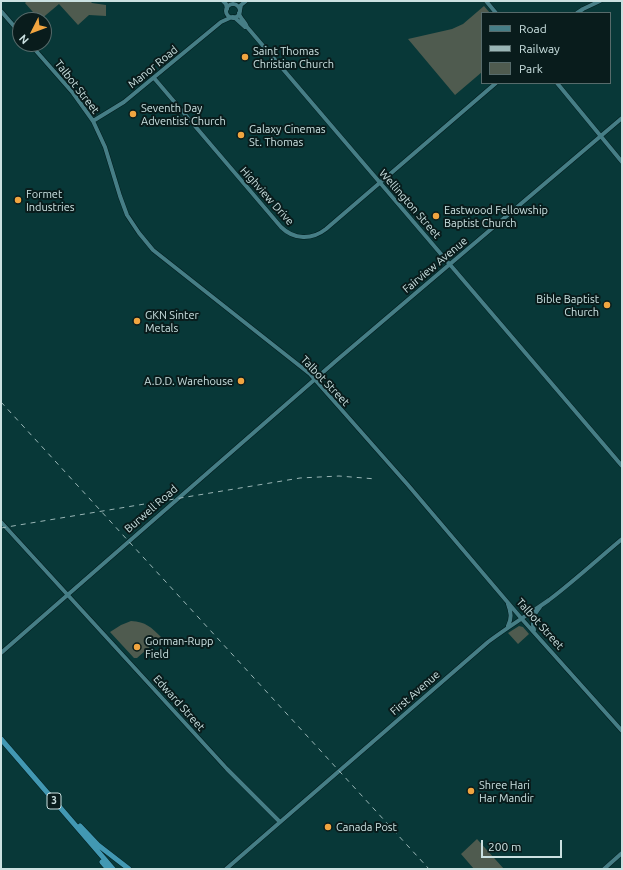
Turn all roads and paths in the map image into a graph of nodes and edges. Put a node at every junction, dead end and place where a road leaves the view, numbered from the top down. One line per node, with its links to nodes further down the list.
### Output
1 (223, 1): 8 (main road)
2 (227, 1): 7 (main road)
3 (241, 1): 7 (main road)
4 (246, 1): 10 (main road)
5 (486, 1): 11 (main road)
6 (600, 1): 12 (main road)
7 (234, 4): 8 (main road); 10 (main road)
8 (227, 10): 13 (main road); 14 (main road, Manor Road)
9 (1, 11): 15 (main road)
10 (240, 12): 13 (main road); 16 (main road, Wellington Street)
11 (495, 12)
12 (578, 12)
13 (233, 17): 14 (main road, Manor Road); 16 (main road, Wellington Street)
14 (220, 22): 18 (main road, Manor Road)
15 (12, 24)
16 (247, 27): 25 (main road, Wellington Street)
17 (37, 52): 22 (main road, Talbot Street)
18 (154, 78): 22 (main road, Manor Road); 25 (main road, Highview Drive)
19 (495, 84): 25 (main road, Highview Drive)
20 (558, 84): 23 (main road)
21 (622, 118): 23 (main road, Fairview Avenue)
22 (93, 121): 27 (main road, Talbot Street)
23 (601, 136): 24 (main road); 26 (main road, Fairview Avenue)
24 (622, 162)
25 (380, 183): 26 (main road, Wellington Street)
26 (449, 264): 27 (main road, Fairview Avenue); 28 (main road, Wellington Street)
27 (314, 380): 31 (main road, Burwell Road); 32 (main road, Talbot Street)
28 (622, 466)
29 (1, 522): 31 (main road, Edward Street)
30 (622, 539): 33 (main road, First Avenue)
31 (67, 595): 37 (main road, Burwell Road); 41 (main road, Edward Street)
32 (506, 600): 34 (main road, Talbot Street); 35 (main road)
33 (543, 604): 34 (main road, First Avenue); 36 (main road)
34 (521, 618): 35 (main road, First Avenue); 36 (main road, Talbot Street)
35 (507, 627): 41 (main road, First Avenue)
36 (535, 632): 38 (main road, Talbot Street)
37 (1, 653)
38 (622, 731)
39 (1, 739): 40 (highway, 3)
40 (30, 773): 42 (highway, 3); 46 (highway)
41 (280, 822): 47 (main road, First Avenue)
42 (79, 830): 44 (highway); 45 (highway, 3)
43 (622, 853): 48 (main road)
44 (108, 869)
45 (113, 869)
46 (129, 869)
47 (226, 869)
48 (604, 869)

